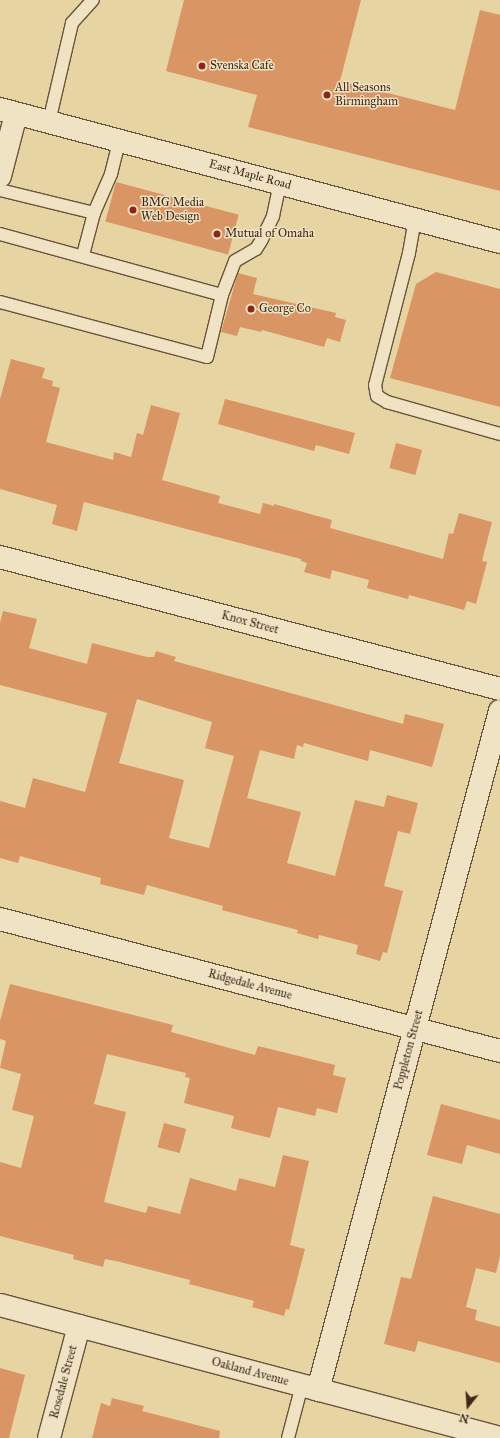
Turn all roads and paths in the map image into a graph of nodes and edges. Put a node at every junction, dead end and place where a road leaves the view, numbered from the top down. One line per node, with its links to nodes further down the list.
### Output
1 (93, 0): 3 (lane)
2 (8, 112): 3 (street, East Maple Road); 5 (street)
3 (49, 122): 4 (street, East Maple Road)
4 (119, 141): 6 (street, East Maple Road); 8 (lane)
5 (0, 176)
6 (280, 183): 9 (street, East Maple Road); 13 (lane)
7 (0, 190): 8 (lane)
8 (94, 213): 12 (lane)
9 (415, 219): 11 (street, East Maple Road); 15 (lane)
10 (0, 234): 12 (lane)
11 (500, 242)
12 (82, 255): 13 (lane)
13 (222, 295): 14 (lane)
14 (0, 302)
15 (500, 434)
16 (0, 557): 17 (street, Knox Street)
17 (500, 689)
18 (500, 710): 20 (street, Poppleton Street)
19 (0, 919): 20 (street, Ridgedale Avenue)
20 (414, 1029): 21 (street, Ridgedale Avenue); 24 (street, Poppleton Street)
21 (500, 1051)
22 (0, 1305): 23 (street, Oakland Avenue)
23 (79, 1326): 24 (street, Oakland Avenue); 26 (street, Rosedale Street)
24 (310, 1388): 25 (street, Oakland Avenue); 27 (lane)
25 (441, 1430): 28 (street, Oakland Avenue)
26 (49, 1438)
27 (288, 1438)
28 (500, 1438)

